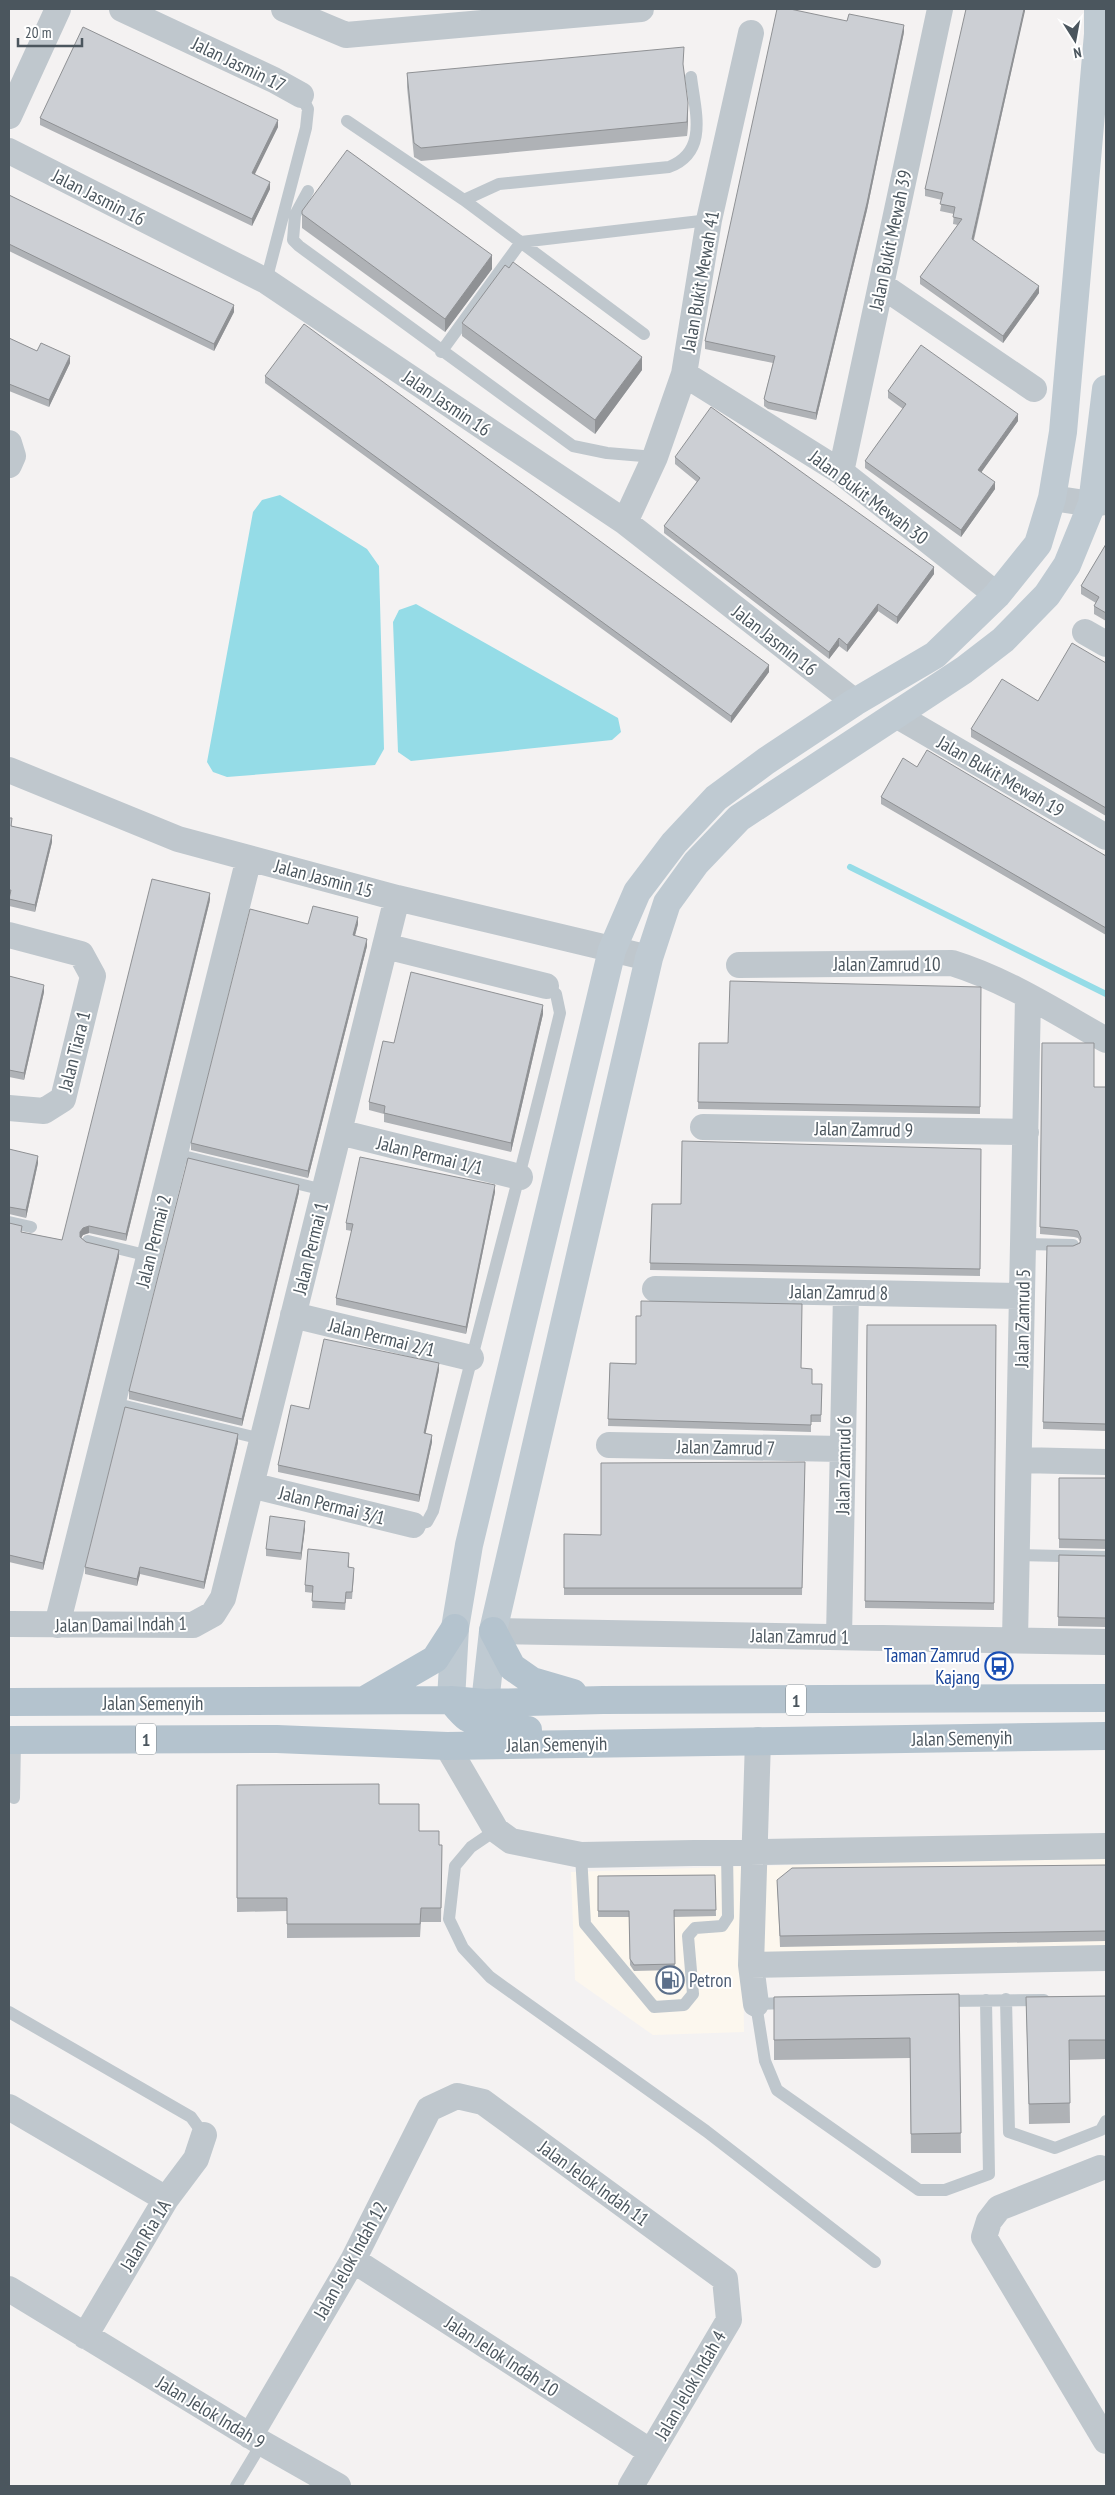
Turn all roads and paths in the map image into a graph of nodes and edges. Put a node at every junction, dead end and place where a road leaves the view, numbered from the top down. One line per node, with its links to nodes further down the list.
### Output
1 (58, 9): 11 (street)
2 (122, 9): 10 (street, Jalan Jasmin 17)
3 (284, 9): 7 (street)
4 (641, 9): 7 (street)
5 (940, 9): 19 (street, Jalan Bukit Mewah 39)
6 (1098, 9): 29 (street)
7 (490, 15)
8 (751, 33): 16 (street, Jalan Bukit Mewah 41)
9 (691, 77): 15 (lane)
10 (301, 95): 18 (lane)
11 (9, 116)
12 (347, 121): 15 (lane)
13 (9, 151): 18 (street, Jalan Jasmin 16)
14 (308, 191): 21 (lane)
15 (464, 200): 17 (lane)
16 (709, 220): 17 (lane); 22 (street, Jalan Bukit Mewah 41)
17 (521, 242): 20 (lane); 21 (lane)
18 (266, 281): 31 (street, Jalan Jasmin 16)
19 (881, 285): 23 (street); 28 (street, Jalan Bukit Mewah 39)
20 (644, 334)
21 (441, 352): 26 (lane)
22 (684, 374): 26 (street, Jalan Bukit Mewah 41); 28 (street, Jalan Bukit Mewah 30)
23 (1034, 389)
24 (1106, 389): 30 (street)
25 (9, 443): 27 (street)
26 (655, 457): 31 (street, Jalan Bukit Mewah 41)
27 (9, 465)
28 (841, 472): 32 (street, Jalan Bukit Mewah 30)
29 (1052, 498): 30 (street); 32 (street)
30 (1099, 503): 34 (street)
31 (625, 522): 33 (street, Jalan Jasmin 16)
32 (997, 595): 33 (street)
33 (855, 702): 41 (street)
34 (896, 715): 36 (street, Jalan Bukit Mewah 19); 42 (street)
35 (9, 770): 37 (street, Jalan Jasmin 15)
36 (1106, 837)
37 (249, 858): 38 (street, Jalan Jasmin 15); 51 (street, Jalan Permai 2)
38 (397, 898): 40 (street, Jalan Permai 1); 41 (street, Jalan Jasmin 15)
39 (9, 935): 47 (street, Jalan Tiara 1)
40 (385, 946): 44 (street); 49 (street, Jalan Permai 1)
41 (612, 950): 42 (street, Jalan Jasmin 15); 78 (street)
42 (648, 958): 79 (street)
43 (739, 965): 45 (street, Jalan Zamrud 10)
44 (546, 986): 52 (lane)
45 (1028, 997): 46 (street, Jalan Zamrud 10); 50 (street, Jalan Zamrud 5)
46 (1106, 1040)
47 (9, 1108)
48 (703, 1128): 50 (street, Jalan Zamrud 9)
49 (339, 1132): 52 (street, Jalan Permai 1/1); 53 (street, Jalan Permai 1)
50 (1026, 1132): 57 (street, Jalan Zamrud 5)
51 (175, 1154): 53 (lane); 59 (street, Jalan Permai 2)
52 (520, 1177): 64 (lane)
53 (324, 1190): 63 (street, Jalan Permai 1)
54 (9, 1222): 55 (lane)
55 (31, 1227)
56 (88, 1241): 59 (lane)
57 (1024, 1244): 58 (lane); 62 (street, Jalan Zamrud 5)
58 (1073, 1244)
59 (149, 1256): 65 (street, Jalan Permai 2)
60 (655, 1289): 61 (street, Jalan Zamrud 8)
61 (846, 1292): 62 (street, Jalan Zamrud 8); 68 (street, Jalan Zamrud 6)
62 (1022, 1296): 69 (street, Jalan Zamrud 5)
63 (293, 1315): 64 (street, Jalan Permai 2/1); 66 (street, Jalan Permai 1)
64 (471, 1358): 72 (lane)
65 (113, 1403): 66 (lane); 77 (street, Jalan Permai 2)
66 (262, 1439): 71 (street, Jalan Permai 1)
67 (609, 1445): 68 (street, Jalan Zamrud 7)
68 (843, 1449): 80 (street, Jalan Zamrud 6)
69 (1019, 1460): 70 (street); 73 (street, Jalan Zamrud 5)
70 (1106, 1462)
71 (251, 1485): 72 (street, Jalan Permai 3/1); 75 (street, Jalan Permai 1)
72 (413, 1525)
73 (1017, 1555): 74 (lane); 81 (street, Jalan Zamrud 5)
74 (1106, 1557)
75 (223, 1598): 77 (street, Jalan Damai Indah 1)
76 (9, 1624): 77 (street, Jalan Damai Indah 1)
77 (57, 1625)
78 (456, 1628): 85 (main road); 87 (street)
79 (493, 1631): 80 (street, Jalan Zamrud 1); 84 (main road); 87 (street)
80 (839, 1637): 81 (street, Jalan Zamrud 1)
81 (1015, 1640): 82 (street, Jalan Zamrud 1)
82 (1106, 1642)
83 (1106, 1698): 84 (main road, Jalan Semenyih / 1)
84 (603, 1700): 87 (main road, Jalan Semenyih / 1)
85 (363, 1701): 86 (main road, Jalan Semenyih / 1); 87 (main road, Jalan Semenyih / 1)
86 (9, 1702)
87 (468, 1707): 89 (main road); 92 (main road)
88 (1106, 1736): 91 (main road, Jalan Semenyih / 1)
89 (278, 1739): 90 (main road, Jalan Semenyih / 1); 93 (main road, Jalan Semenyih / 1)
90 (12, 1740): 94 (lane)
91 (758, 1740): 92 (main road, Jalan Semenyih / 1); 98 (street)
92 (695, 1741): 93 (main road, Jalan Semenyih / 1)
93 (447, 1746): 95 (street)
94 (14, 1798)
95 (496, 1830): 99 (street); 118 (lane)
96 (1106, 1846): 98 (street)
97 (727, 1852): 98 (street); 99 (street); 99 (lane)
98 (754, 1852): 101 (street)
99 (581, 1855)
100 (1106, 1958): 101 (street)
101 (751, 1965): 107 (street)
102 (1006, 1999): 103 (lane); 105 (lane); 109 (lane)
103 (986, 2000): 104 (lane); 110 (lane)
104 (928, 2001)
105 (1061, 2001)
106 (804, 2003): 107 (lane)
107 (756, 2004): 110 (lane)
108 (9, 2012): 114 (lane)
109 (1008, 2080): 110 (lane); 113 (lane)
110 (988, 2081)
111 (457, 2096): 117 (street, Jalan Jelok Indah 12); 119 (street, Jalan Jelok Indah 11)
112 (9, 2107): 116 (street)
113 (1106, 2121)
114 (204, 2134): 116 (street, Jalan Ria 1A)
115 (1100, 2168): 123 (street)
116 (166, 2199): 121 (street, Jalan Ria 1A)
117 (353, 2260): 122 (street, Jalan Jelok Indah 12); 124 (street, Jalan Jelok Indah 10)
118 (875, 2262)
119 (726, 2279): 124 (street, Jalan Jelok Indah 4)
120 (9, 2289): 121 (street, Jalan Jelok Indah 9)
121 (85, 2336): 122 (street, Jalan Jelok Indah 9)
122 (256, 2439): 125 (lane); 126 (street, Jalan Jelok Indah 9)
123 (1106, 2440)
124 (652, 2452): 127 (street, Jalan Jelok Indah 4)
125 (236, 2486)
126 (338, 2486)
127 (631, 2486)

